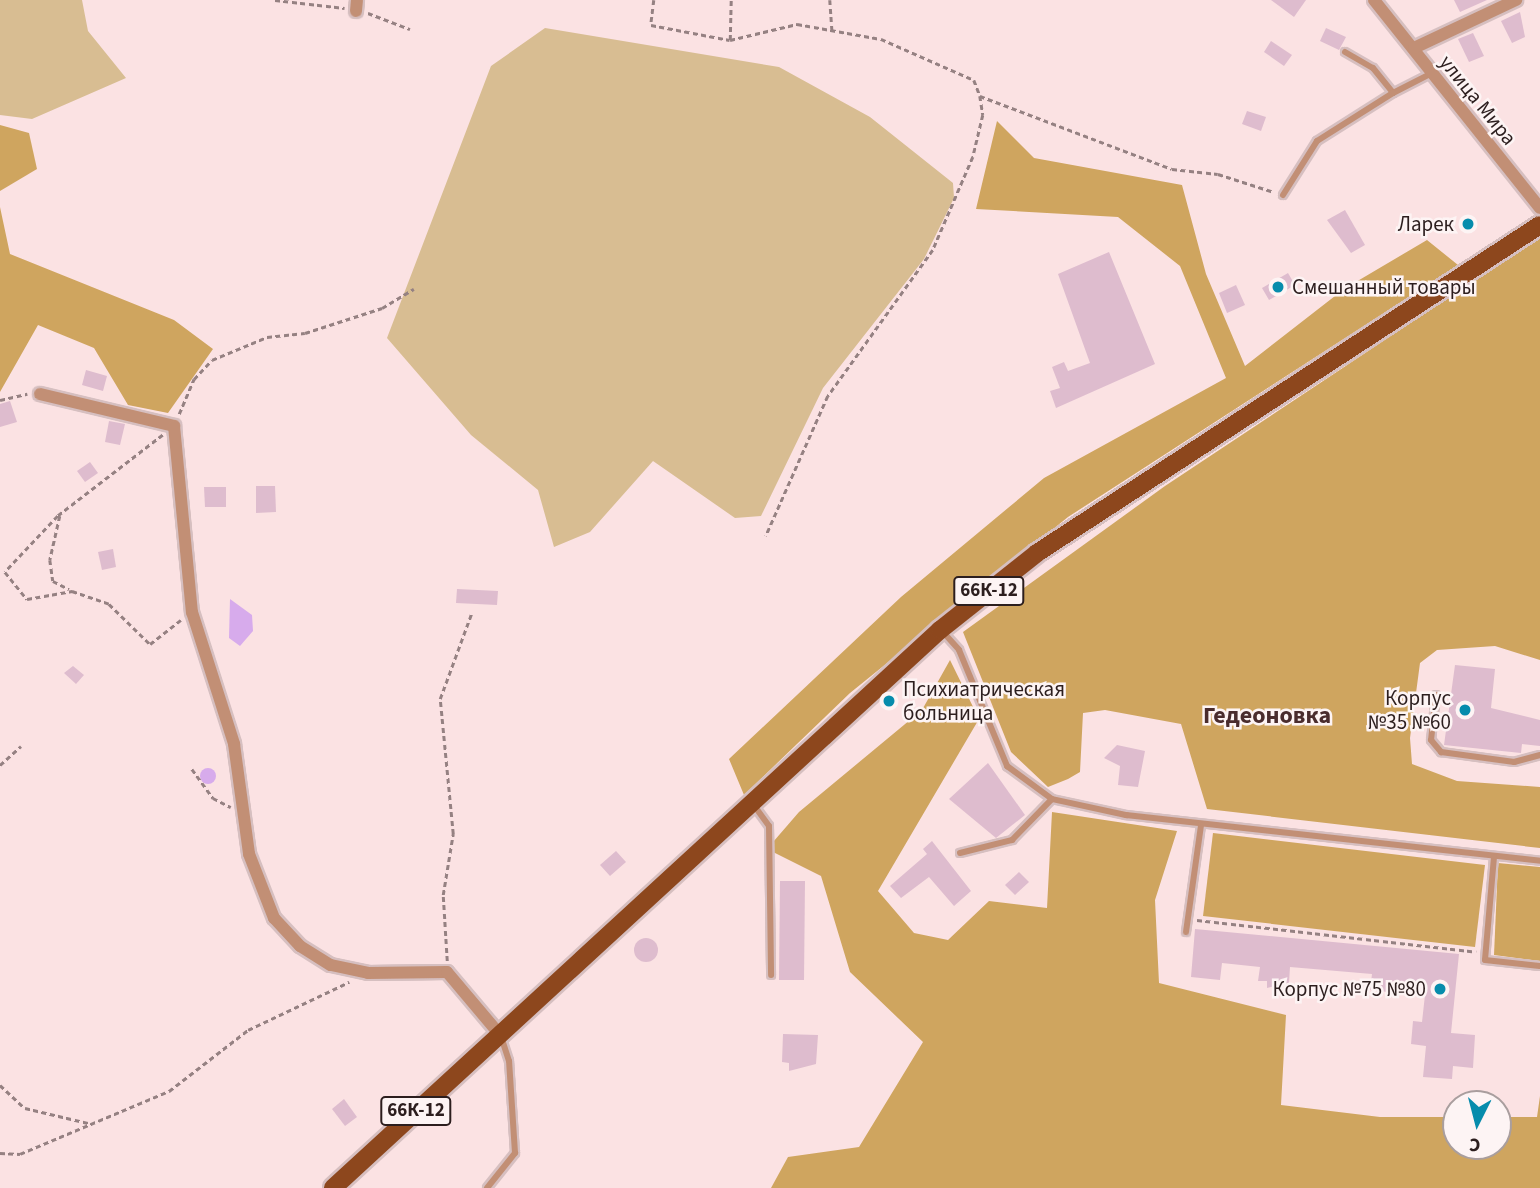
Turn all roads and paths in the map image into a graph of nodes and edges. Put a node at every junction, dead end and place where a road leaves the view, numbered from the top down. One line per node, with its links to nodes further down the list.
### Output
1 (275, 0): 7 (path)
2 (654, 0): 10 (path)
3 (731, 0): 10 (path)
4 (830, 0): 9 (path)
5 (1374, 0): 11 (street, улица Мира)
6 (1516, 0): 11 (street, улица Мира)
7 (357, 6): 8 (path)
8 (410, 29)
9 (832, 30): 10 (path); 15 (path)
10 (730, 40)
11 (1414, 48): 13 (street, улица Мира)
12 (1345, 52): 14 (lane)
13 (1430, 74): 14 (lane); 17 (street, улица Мира)
14 (1393, 93): 16 (lane)
15 (980, 96): 16 (path); 24 (path)
16 (1283, 195)
17 (1540, 208)
18 (1540, 225): 30 (main road, 66К-12)
19 (414, 289): 22 (path)
20 (40, 394): 21 (path); 22 (street)
21 (0, 400)
22 (174, 426): 23 (path); 28 (street)
23 (60, 515): 25 (path); 27 (path)
24 (766, 536)
25 (5, 572): 26 (path); 27 (path)
26 (0, 575)
27 (72, 591): 28 (path)
28 (192, 612): 38 (street)
29 (472, 612): 47 (path)
30 (940, 629): 36 (lane); 37 (main road, 66К-12)
31 (1436, 695): 33 (lane)
32 (21, 746): 34 (path)
33 (1540, 755)
34 (0, 765)
35 (192, 769): 38 (path)
36 (1052, 799): 39 (lane); 40 (lane)
37 (752, 803): 49 (lane); 50 (main road, 66К-12)
38 (241, 811): 48 (street)
39 (1201, 825): 41 (lane); 43 (lane)
40 (960, 853)
41 (1494, 857): 42 (lane); 45 (lane)
42 (1540, 861)
43 (1188, 919): 44 (lane); 45 (path)
44 (1186, 932)
45 (1486, 953): 46 (lane)
46 (1540, 966)
47 (447, 972): 48 (street); 50 (street)
48 (368, 973): 52 (path)
49 (771, 975)
50 (500, 1035): 54 (main road, 66К-12); 55 (lane)
51 (0, 1085): 52 (path)
52 (92, 1124): 53 (path)
53 (0, 1153)
54 (333, 1188)
55 (487, 1188)

